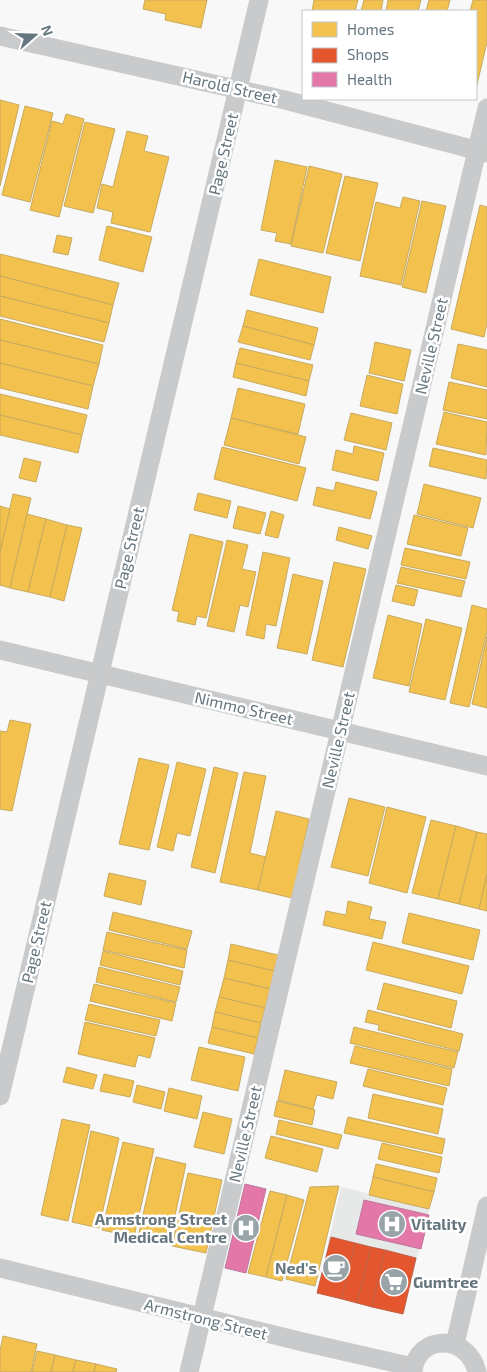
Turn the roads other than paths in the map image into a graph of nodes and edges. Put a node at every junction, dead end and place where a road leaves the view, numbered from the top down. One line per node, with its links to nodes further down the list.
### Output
1 (259, 0): 3 (street, Page Street)
2 (0, 36): 3 (street, Harold Street)
3 (238, 89): 5 (street, Harold Street); 7 (street, Page Street)
4 (487, 108): 5 (street, Neville Street)
5 (482, 152): 8 (street, Neville Street)
6 (0, 650): 7 (street, Nimmo Street)
7 (100, 674): 8 (street, Nimmo Street); 10 (street, Page Street)
8 (340, 731): 9 (street, Nimmo Street); 13 (street, Neville Street)
9 (487, 766)
10 (0, 1096)
11 (487, 1206): 14 (street)
12 (0, 1268): 13 (street, Armstrong Street)
13 (202, 1318): 15 (street, Armstrong Street); 16 (street, Neville Street)
14 (455, 1344): 15 (street); 17 (street)
15 (413, 1370)
16 (189, 1372)
17 (477, 1372)

